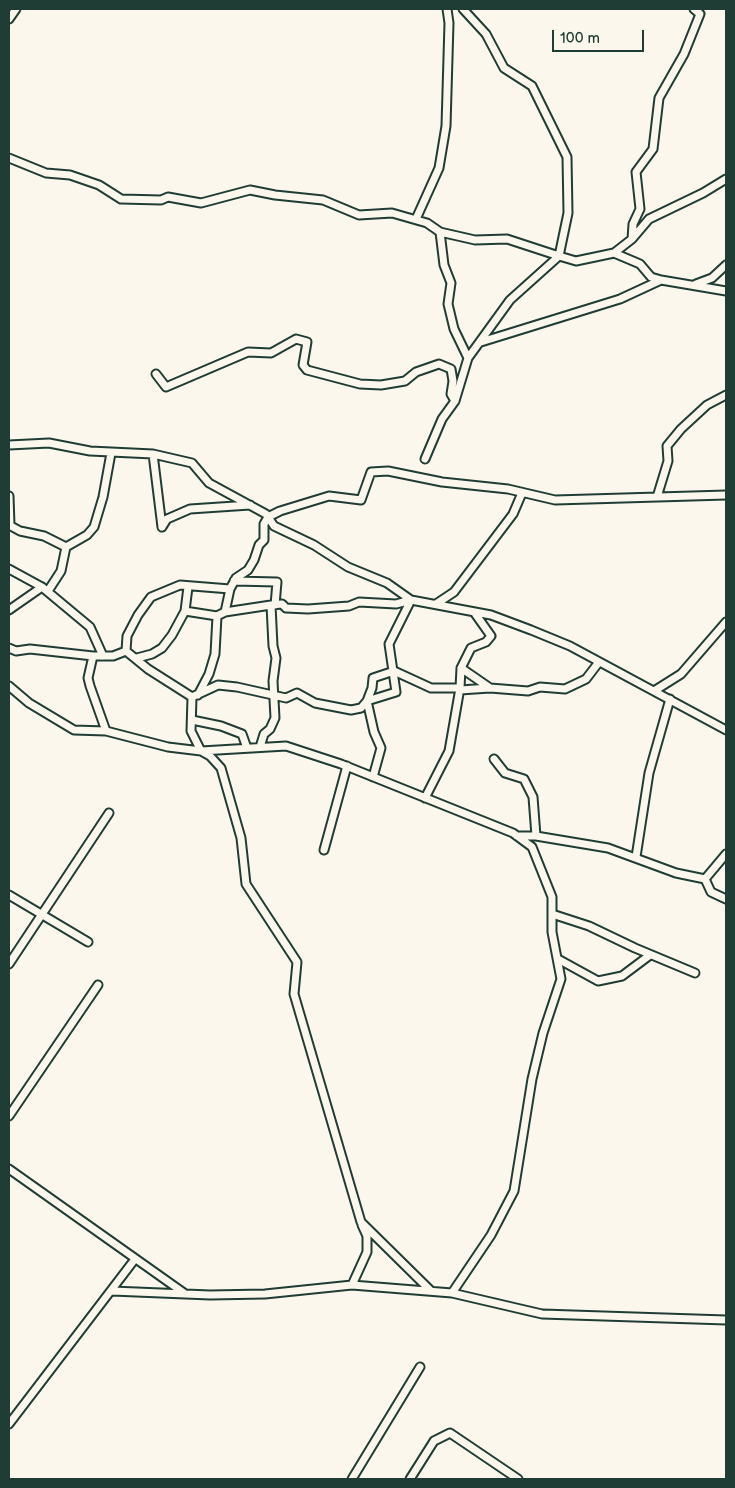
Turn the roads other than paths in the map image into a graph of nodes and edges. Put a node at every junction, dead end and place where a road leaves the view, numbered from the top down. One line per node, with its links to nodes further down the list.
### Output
1 (16, 9): 5 (street)
2 (447, 9): 8 (street)
3 (463, 9): 12 (street)
4 (694, 9): 10 (street)
5 (9, 19)
6 (9, 158): 8 (street)
7 (726, 179): 10 (street)
8 (416, 219): 9 (street)
9 (440, 232): 12 (street); 18 (street)
10 (632, 239): 11 (street)
11 (614, 253): 12 (street); 14 (street)
12 (559, 256): 17 (street)
13 (726, 265): 15 (street)
14 (661, 280): 15 (street); 17 (street)
15 (696, 284): 16 (street)
16 (726, 291)
17 (481, 342): 18 (street)
18 (468, 358): 21 (street)
19 (156, 374): 21 (street)
20 (726, 395): 29 (street)
21 (455, 401): 25 (street)
22 (9, 445): 23 (street)
23 (111, 453): 24 (street); 33 (street)
24 (153, 454): 30 (street); 30 (street)
25 (425, 459)
26 (522, 493): 29 (street); 31 (street); 40 (street)
27 (726, 495): 29 (street)
28 (9, 496): 32 (street)
29 (656, 497)
30 (250, 505): 31 (street)
31 (268, 518): 35 (street); 39 (street)
32 (10, 525): 33 (street)
33 (66, 547): 37 (street)
34 (9, 569): 37 (street)
35 (234, 581): 38 (street); 41 (street)
36 (188, 587): 38 (street); 43 (street); 49 (street)
37 (45, 589): 42 (street); 51 (street)
38 (230, 589): 44 (street)
39 (411, 600): 40 (street); 41 (street); 55 (street)
40 (436, 604): 45 (street)
41 (273, 605): 44 (street); 60 (street)
42 (9, 610)
43 (185, 611): 46 (street); 52 (street)
44 (225, 612): 46 (street)
45 (474, 612): 53 (street); 54 (street)
46 (217, 616): 61 (street)
47 (726, 622): 59 (street)
48 (9, 648): 50 (street)
49 (126, 651): 51 (street); 52 (street)
50 (93, 656): 51 (street); 66 (street)
51 (104, 656)
52 (136, 658): 61 (street)
53 (599, 662): 57 (street); 59 (street)
54 (461, 668): 57 (street); 58 (street)
55 (394, 671): 58 (street); 63 (street); 63 (street)
56 (9, 686): 66 (street)
57 (490, 688): 58 (street)
58 (460, 689): 73 (street)
59 (654, 691): 62 (street)
60 (275, 695): 61 (street); 63 (street); 67 (street)
61 (195, 696): 64 (street)
62 (670, 699): 65 (street); 79 (street)
63 (367, 701): 72 (street)
64 (192, 720): 68 (street); 69 (street)
65 (726, 730)
66 (106, 731): 69 (street)
67 (260, 747): 68 (street); 71 (street)
68 (246, 748): 69 (street)
69 (201, 751): 93 (street)
70 (494, 759): 76 (street)
71 (347, 766): 72 (street); 77 (street)
72 (373, 777): 73 (street)
73 (425, 798): 75 (street)
74 (109, 813): 83 (street)
75 (516, 836): 76 (street); 84 (street)
76 (536, 836): 79 (street)
77 (324, 850)
78 (726, 854): 80 (street)
79 (636, 857): 80 (street)
80 (705, 879): 82 (street)
81 (9, 894): 83 (street)
82 (726, 899)
83 (42, 914): 85 (street); 88 (street)
84 (552, 914): 86 (street); 87 (street)
85 (88, 942)
86 (650, 955): 87 (street); 89 (street)
87 (558, 960): 99 (street)
88 (9, 964)
89 (695, 973)
90 (98, 985): 91 (street)
91 (9, 1116)
92 (9, 1169): 94 (street)
93 (361, 1222): 95 (street); 97 (street)
94 (135, 1259): 96 (street); 98 (street)
95 (352, 1285): 97 (street); 98 (street)
96 (112, 1290): 98 (street); 102 (street)
97 (430, 1290): 99 (street)
98 (184, 1293)
99 (452, 1293): 100 (street)
100 (726, 1320)
101 (420, 1367): 103 (street)
102 (9, 1424)
103 (352, 1479)
104 (410, 1479): 105 (street)
105 (518, 1479)

